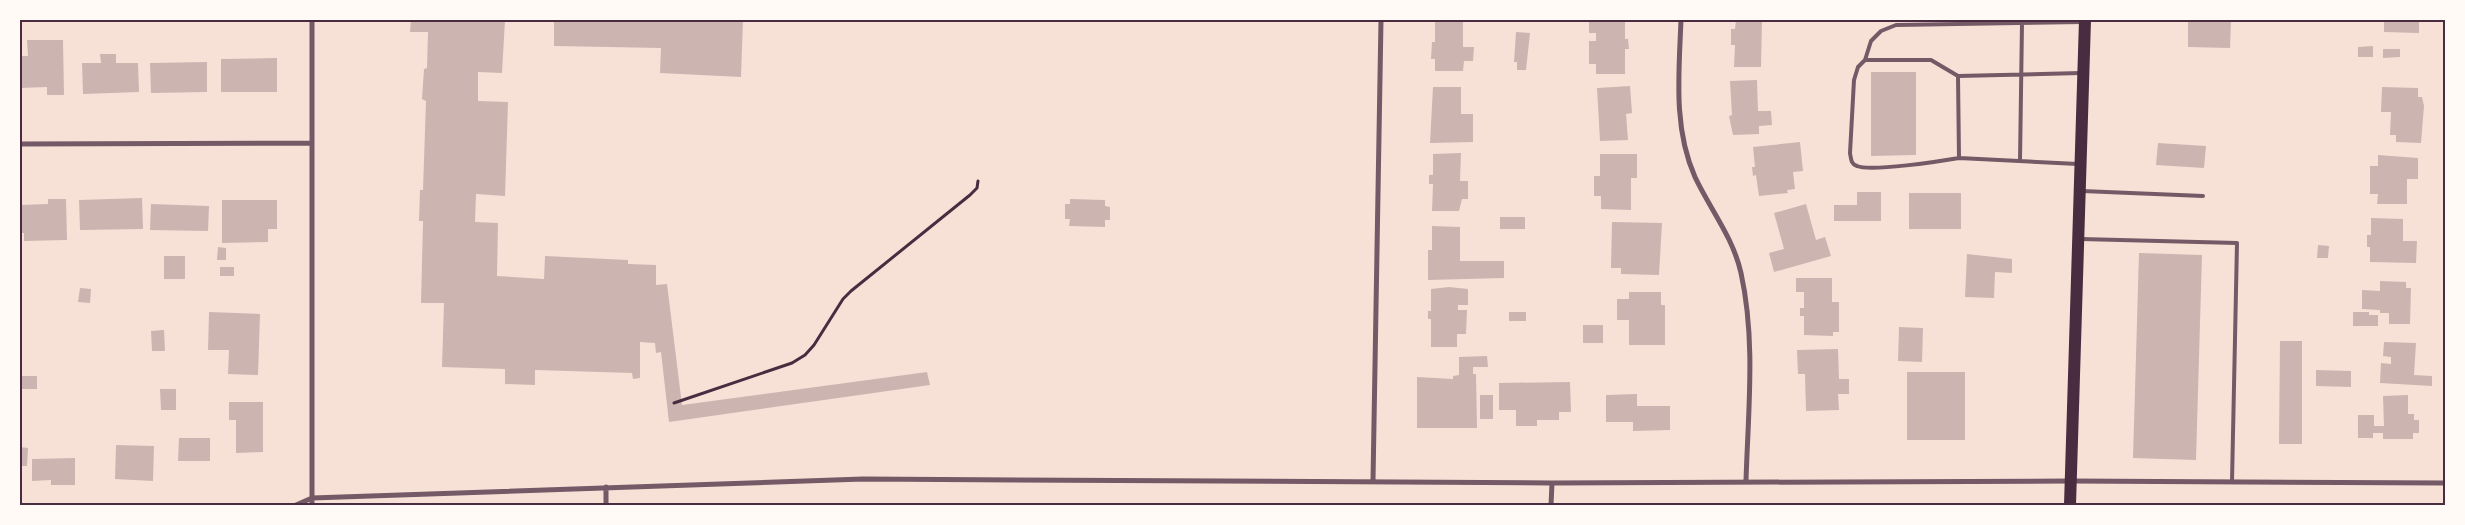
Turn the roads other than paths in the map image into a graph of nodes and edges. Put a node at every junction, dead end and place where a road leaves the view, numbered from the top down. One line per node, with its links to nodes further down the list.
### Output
1 (312, 20): 10 (street)
2 (1381, 20): 18 (street)
3 (1680, 20): 19 (street)
4 (2085, 21): 5 (lane); 7 (main road)
5 (2022, 22): 6 (lane); 8 (lane)
6 (1865, 60): 9 (lane); 12 (lane)
7 (2084, 73): 8 (lane); 14 (main road)
8 (2022, 74): 9 (lane); 13 (lane)
9 (1958, 76): 12 (lane)
10 (312, 143): 11 (street); 25 (street)
11 (20, 144)
12 (1959, 158): 13 (lane)
13 (2020, 161): 14 (lane)
14 (2081, 164): 15 (main road)
15 (2080, 191): 16 (lane); 17 (main road)
16 (2203, 196)
17 (2078, 239): 20 (main road); 21 (lane)
18 (1373, 481): 22 (street); 24 (street)
19 (1746, 481): 20 (street); 22 (street)
20 (2071, 481): 21 (street); 30 (main road)
21 (2232, 482): 23 (street)
22 (1552, 483): 29 (street)
23 (2445, 483)
24 (606, 487): 25 (street); 28 (street)
25 (312, 498): 26 (street); 27 (street)
26 (296, 505)
27 (312, 505)
28 (606, 505)
29 (1551, 505)
30 (2070, 505)

